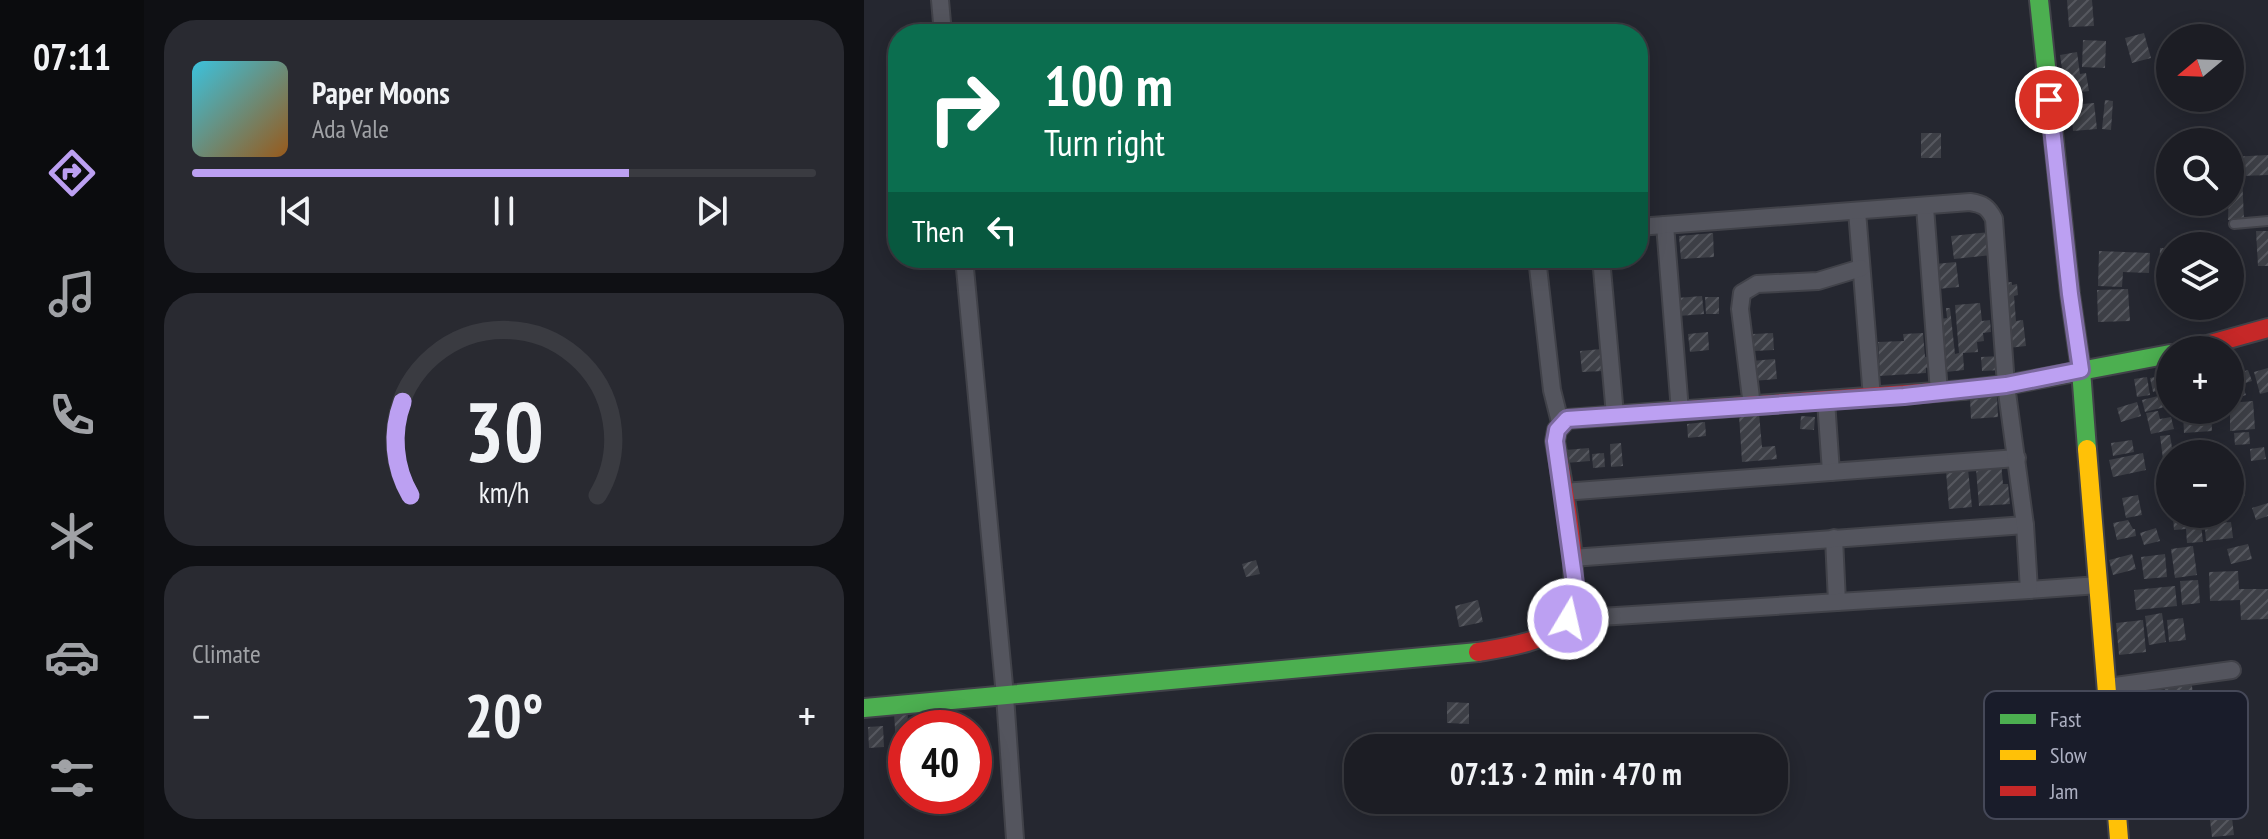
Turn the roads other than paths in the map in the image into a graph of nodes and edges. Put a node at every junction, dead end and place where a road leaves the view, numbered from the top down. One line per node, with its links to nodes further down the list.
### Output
1 (940, 0): 3 (street)
2 (2039, 0): 17 (street)
3 (942, 24)
4 (1925, 207): 5 (street); 18 (street); 19 (street)
5 (1857, 211): 8 (street); 13 (street)
6 (2268, 221): 7 (lane)
7 (2234, 224)
8 (1665, 225): 9 (street); 23 (street)
9 (1648, 226)
10 (965, 268): 39 (street)
11 (1538, 268): 25 (street)
12 (1602, 268): 24 (street)
13 (1861, 268): 20 (street); 22 (street)
14 (2268, 328): 15 (street)
15 (2239, 336)
16 (2156, 357): 17 (street)
17 (2081, 370): 18 (street); 32 (street)
18 (2006, 385): 19 (street); 26 (street)
19 (1939, 392): 20 (street)
20 (1872, 398): 21 (street)
21 (1826, 401): 22 (street); 27 (street)
22 (1752, 406): 23 (street)
23 (1680, 411): 24 (street)
24 (1615, 415): 25 (street)
25 (1561, 426): 28 (street)
26 (2017, 458): 27 (street); 29 (street)
27 (1831, 472): 28 (street)
28 (1563, 492): 31 (street)
29 (2025, 525): 30 (street); 33 (street)
30 (1834, 538): 31 (street); 34 (street)
31 (1572, 558): 35 (street)
32 (2099, 585): 33 (street); 37 (street)
33 (2029, 590): 34 (street)
34 (1837, 602): 35 (street)
35 (1568, 619): 39 (street)
36 (2232, 670): 37 (street)
37 (2108, 687): 38 (street)
38 (2108, 691)
39 (1005, 696): 40 (street); 42 (street)
40 (864, 708)
41 (2118, 819): 43 (street)
42 (1015, 839)
43 (2119, 839)

